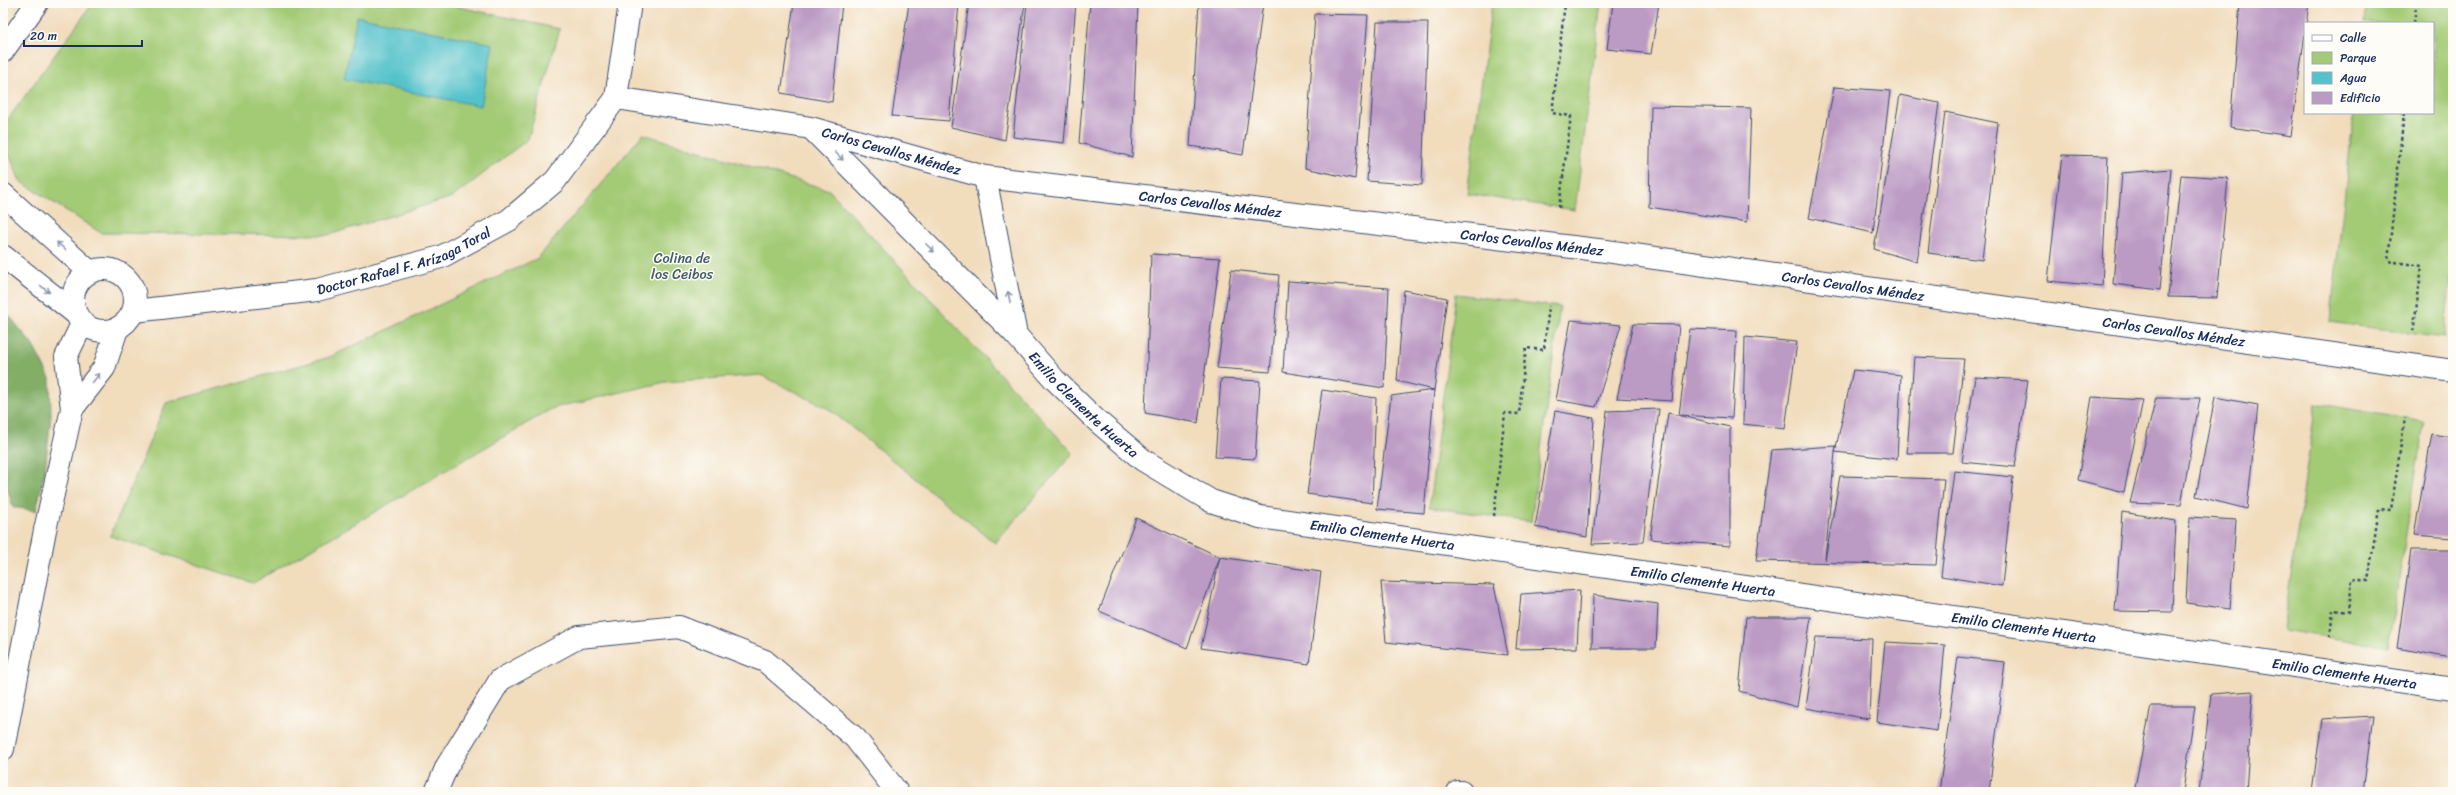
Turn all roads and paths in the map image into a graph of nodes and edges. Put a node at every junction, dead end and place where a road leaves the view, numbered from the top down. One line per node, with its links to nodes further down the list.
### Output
1 (37, 3): 6 (street)
2 (630, 3): 7 (street)
3 (1565, 3): 12 (path)
4 (2416, 6): 5 (path)
5 (2414, 22)
6 (3, 51)
7 (616, 98): 9 (street, Carlos Cevallos Méndez); 16 (street, Doctor Rafael F. Arízaga Toral)
8 (2404, 114): 19 (path)
9 (811, 128): 10 (street, Carlos Cevallos Méndez); 20 (street, Emilio Clemente Huerta, one-way to 20)
10 (985, 177): 20 (street, Emilio Clemente Huerta, one-way to 10); 21 (street, Carlos Cevallos Méndez)
11 (3, 194): 14 (street, one-way to 11)
12 (1559, 208)
13 (3, 256): 17 (street, one-way to 17)
14 (90, 272): 16 (street); 17 (street)
15 (1549, 306): 24 (path)
16 (134, 310): 18 (street)
17 (78, 318): 18 (street); 22 (street)
18 (117, 329): 22 (street, one-way to 18)
19 (2413, 333)
20 (1016, 335): 26 (street, Emilio Clemente Huerta)
21 (2453, 371)
22 (72, 409): 27 (street)
23 (2405, 418): 25 (path)
24 (1494, 516)
25 (2330, 637)
26 (2453, 689)
27 (3, 749)
28 (436, 792): 29 (street)
29 (896, 792)

